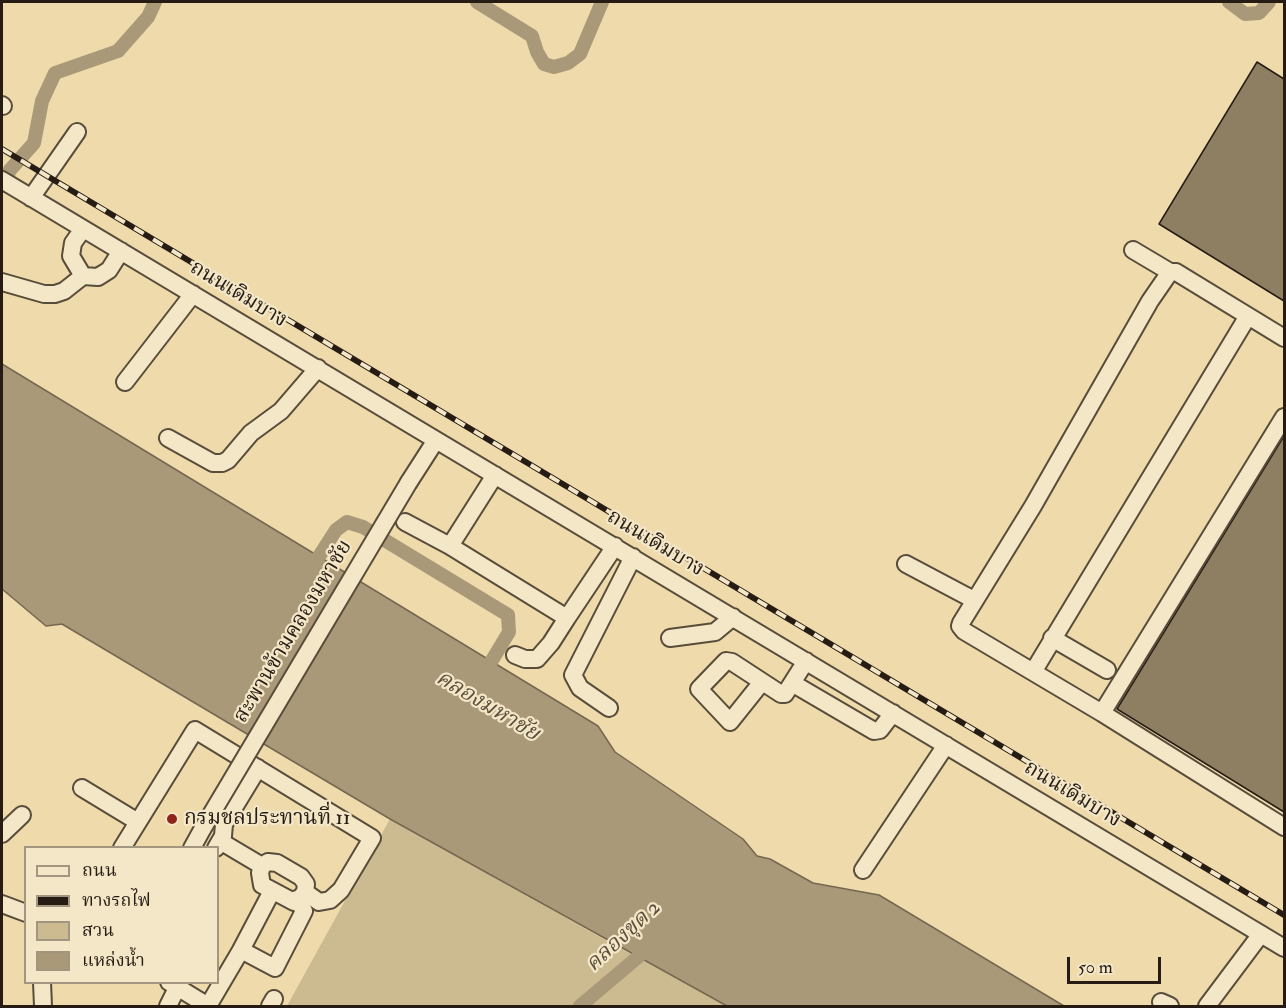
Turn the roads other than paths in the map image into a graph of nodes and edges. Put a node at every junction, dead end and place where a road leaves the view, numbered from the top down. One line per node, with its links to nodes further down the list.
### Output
1 (77, 132): 3 (street)
2 (8, 184): 3 (street, ถนนเดิมบาง)
3 (31, 198): 4 (street, ถนนเดิมบาง)
4 (83, 230): 6 (street, ถนนเดิมบาง); 8 (street)
5 (1133, 250): 7 (street)
6 (121, 251): 8 (street); 10 (street, ถนนเดิมบาง)
7 (1170, 273): 11 (street); 24 (street)
8 (83, 276): 9 (street)
9 (2, 282)
10 (193, 294): 13 (street, ถนนเดิมบาง); 14 (street)
11 (1248, 316): 12 (street); 28 (street)
12 (1284, 338)
13 (318, 368): 16 (street); 17 (street, ถนนเดิมบาง)
14 (126, 382)
15 (1284, 417): 37 (street)
16 (168, 438)
17 (436, 440): 18 (street, ถนนเดิมบาง); 47 (street, สะพานข้ามคลองมหาชัย, bridge)
18 (495, 475): 20 (street); 21 (street, ถนนเดิมบาง)
19 (405, 522): 20 (street)
20 (450, 546): 26 (street)
21 (615, 546): 22 (street, ถนนเดิมบาง); 26 (street)
22 (633, 556): 25 (street, ถนนเดิมบาง); 35 (street)
23 (906, 564): 24 (street)
24 (974, 600): 32 (street)
25 (733, 617): 27 (street); 30 (street, ถนนเดิมบาง)
26 (567, 618): 29 (street)
27 (670, 638)
28 (1052, 638): 31 (street); 32 (street)
29 (515, 655)
30 (806, 661): 34 (street); 36 (street, ถนนเดิมบาง)
31 (1107, 670)
32 (1033, 672): 37 (street)
33 (762, 682): 34 (street)
34 (792, 683): 36 (street)
35 (609, 708)
36 (893, 713): 38 (street, ถนนเดิมบาง)
37 (1102, 713): 43 (street)
38 (946, 745): 49 (street); 54 (street, ถนนเดิมบาง)
39 (258, 768): 42 (street); 45 (street); 51 (street)
40 (82, 788): 42 (street)
41 (22, 815): 44 (street)
42 (138, 822): 46 (street)
43 (1284, 827)
44 (2, 834)
45 (218, 844): 48 (street)
46 (123, 846)
47 (193, 846)
48 (262, 866): 50 (street); 51 (street)
49 (862, 870)
50 (272, 891): 51 (street); 56 (street)
51 (301, 896): 56 (street)
52 (2, 904): 53 (street)
53 (24, 912)
54 (1261, 934): 55 (street, ถนนเดิมบาง); 64 (street)
55 (1284, 948)
56 (240, 950): 57 (street)
57 (223, 968)
58 (42, 984): 61 (street)
59 (217, 984): 63 (street)
60 (173, 985): 62 (street); 63 (street)
61 (44, 1006)
62 (168, 1006)
63 (208, 1006)
64 (1207, 1006)

